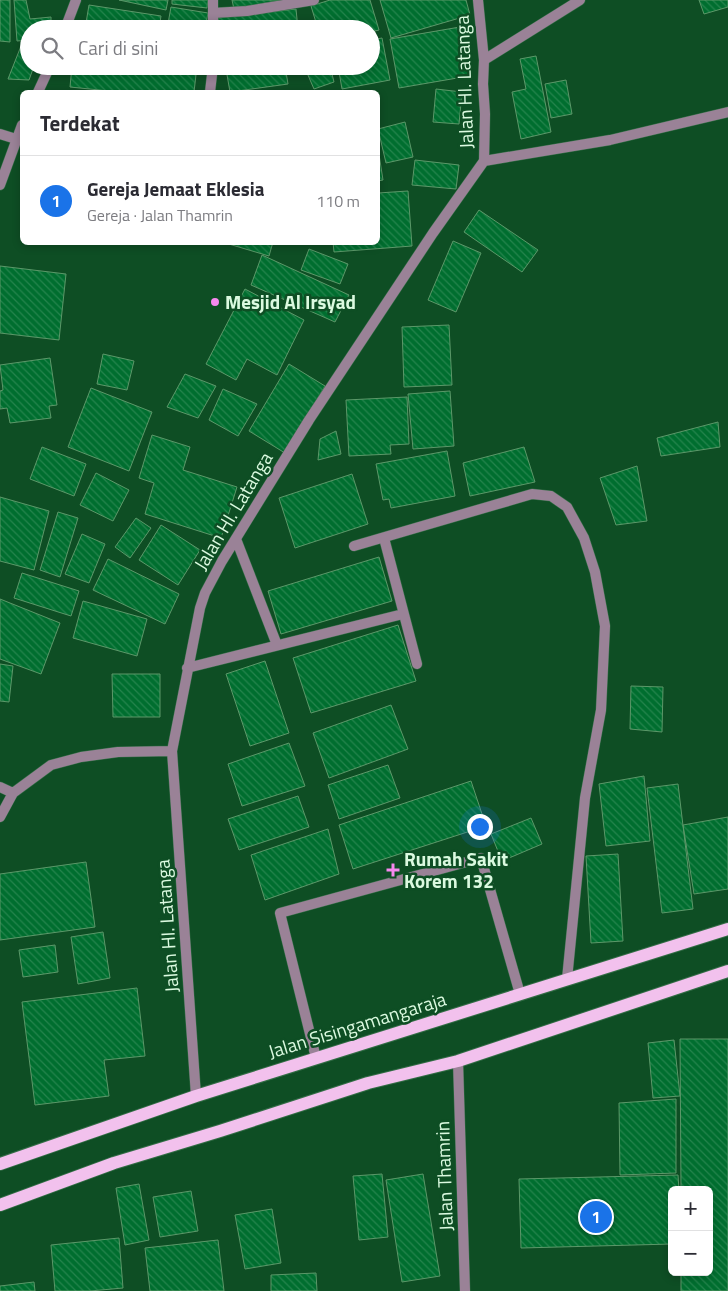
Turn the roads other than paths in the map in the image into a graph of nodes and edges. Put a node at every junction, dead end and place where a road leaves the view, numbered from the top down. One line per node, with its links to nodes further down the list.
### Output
1 (76, 0): 7 (street)
2 (213, 0): 6 (street)
3 (314, 0): 6 (street)
4 (478, 0): 9 (street, Jalan HI. Latanga)
5 (580, 0): 9 (street)
6 (213, 13): 8 (street)
7 (68, 20)
8 (213, 20)
9 (484, 60): 18 (street, Jalan HI. Latanga)
10 (46, 75): 12 (street)
11 (212, 75): 13 (street)
12 (39, 90)
13 (210, 90)
14 (728, 112): 18 (street)
15 (20, 130): 17 (street)
16 (0, 134): 17 (street)
17 (16, 139): 19 (street)
18 (484, 161): 21 (street, Jalan HI. Latanga)
19 (0, 185)
20 (384, 538): 22 (street); 23 (street); 33 (street)
21 (236, 539): 24 (street); 26 (street, Jalan HI. Latanga)
22 (354, 546)
23 (404, 614): 24 (street); 25 (street)
24 (276, 645): 26 (street)
25 (417, 664)
26 (187, 668): 27 (street, Jalan HI. Latanga)
27 (172, 751): 29 (street); 37 (street, Jalan HI. Latanga)
28 (0, 787): 29 (street)
29 (12, 793): 30 (street)
30 (0, 817)
31 (728, 929): 33 (main road, Jalan Sisingamangaraja)
32 (728, 971): 36 (main road)
33 (567, 979): 34 (main road, Jalan Sisingamangaraja)
34 (520, 994): 35 (main road, Jalan Sisingamangaraja); 35 (street)
35 (316, 1058): 37 (main road, Jalan Sisingamangaraja)
36 (458, 1061): 39 (main road); 40 (street, Jalan Thamrin)
37 (196, 1096): 38 (main road, Jalan Sisingamangaraja)
38 (0, 1164)
39 (0, 1205)
40 (465, 1291)

